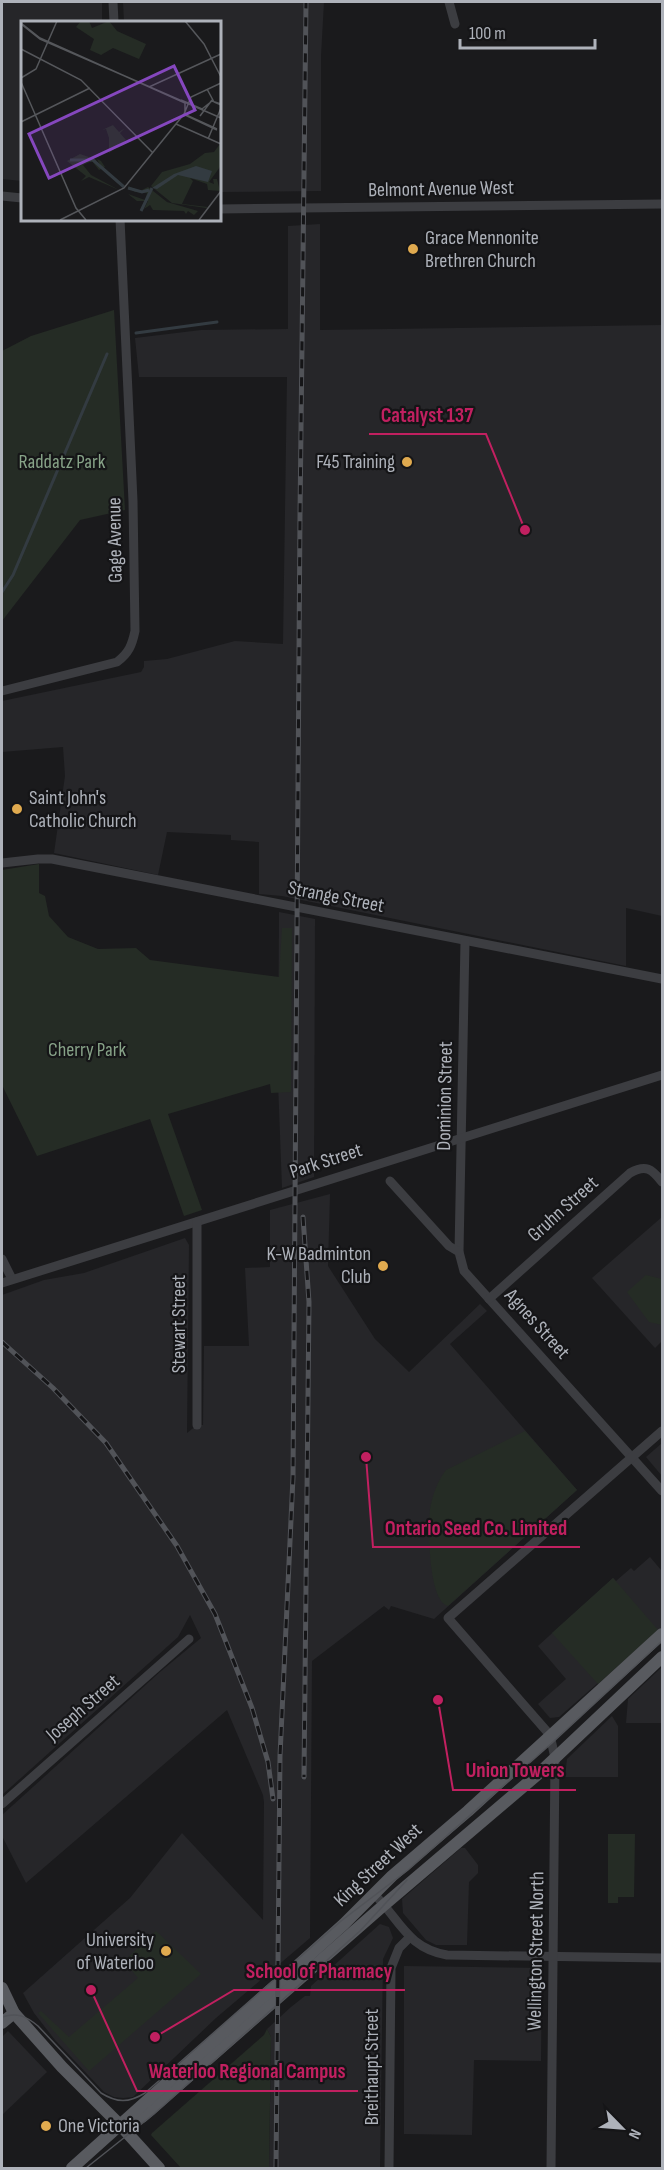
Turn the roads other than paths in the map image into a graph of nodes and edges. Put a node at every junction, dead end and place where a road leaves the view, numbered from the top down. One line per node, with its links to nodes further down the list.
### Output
1 (113, 2): 3 (street)
2 (449, 2): 4 (street)
3 (114, 21)
4 (455, 24)
5 (2, 196): 6 (street)
6 (21, 198)
7 (663, 204): 8 (street, Belmont Avenue West)
8 (220, 209)
9 (120, 220): 10 (street, Gage Avenue)
10 (2, 691)
11 (2, 863): 12 (street, Strange Street)
12 (465, 941): 13 (street, Strange Street); 15 (street, Dominion Street)
13 (663, 979)
14 (663, 1075): 15 (street, Park Street)
15 (463, 1137): 18 (street, Park Street); 19 (street, Dominion Street)
16 (390, 1181): 19 (street, Agnes Street)
17 (663, 1182): 23 (street, Gruhn Street)
18 (197, 1222): 21 (street, Park Street); 24 (street, Stewart Street)
19 (459, 1252): 23 (street, Agnes Street)
20 (2, 1259): 21 (street)
21 (12, 1279): 22 (street, Park Street)
22 (2, 1283)
23 (489, 1299): 26 (street, Agnes Street)
24 (197, 1425)
25 (663, 1431): 26 (street)
26 (633, 1457): 27 (street, Agnes Street); 31 (street)
27 (663, 1491)
28 (663, 1634): 31 (main road, King Street West)
29 (189, 1639): 33 (street, Joseph Street)
30 (663, 1657): 32 (main road, King Street West)
31 (550, 1735): 32 (street, Wellington Street North); 34 (main road, King Street West)
32 (555, 1758): 34 (main road, King Street West); 36 (street, Wellington Street North)
33 (2, 1804)
34 (380, 1900): 35 (street); 41 (main road, King Street West)
35 (410, 1937): 36 (street); 44 (street, Breithaupt Street)
36 (554, 1956): 37 (street); 45 (street, Wellington Street North)
37 (663, 1958)
38 (2, 1988): 39 (main road)
39 (14, 2013): 40 (main road); 41 (main road)
40 (2, 2023)
41 (121, 2126): 42 (main road, King Street West); 43 (main road)
42 (72, 2169)
43 (159, 2169)
44 (389, 2169)
45 (551, 2169)

